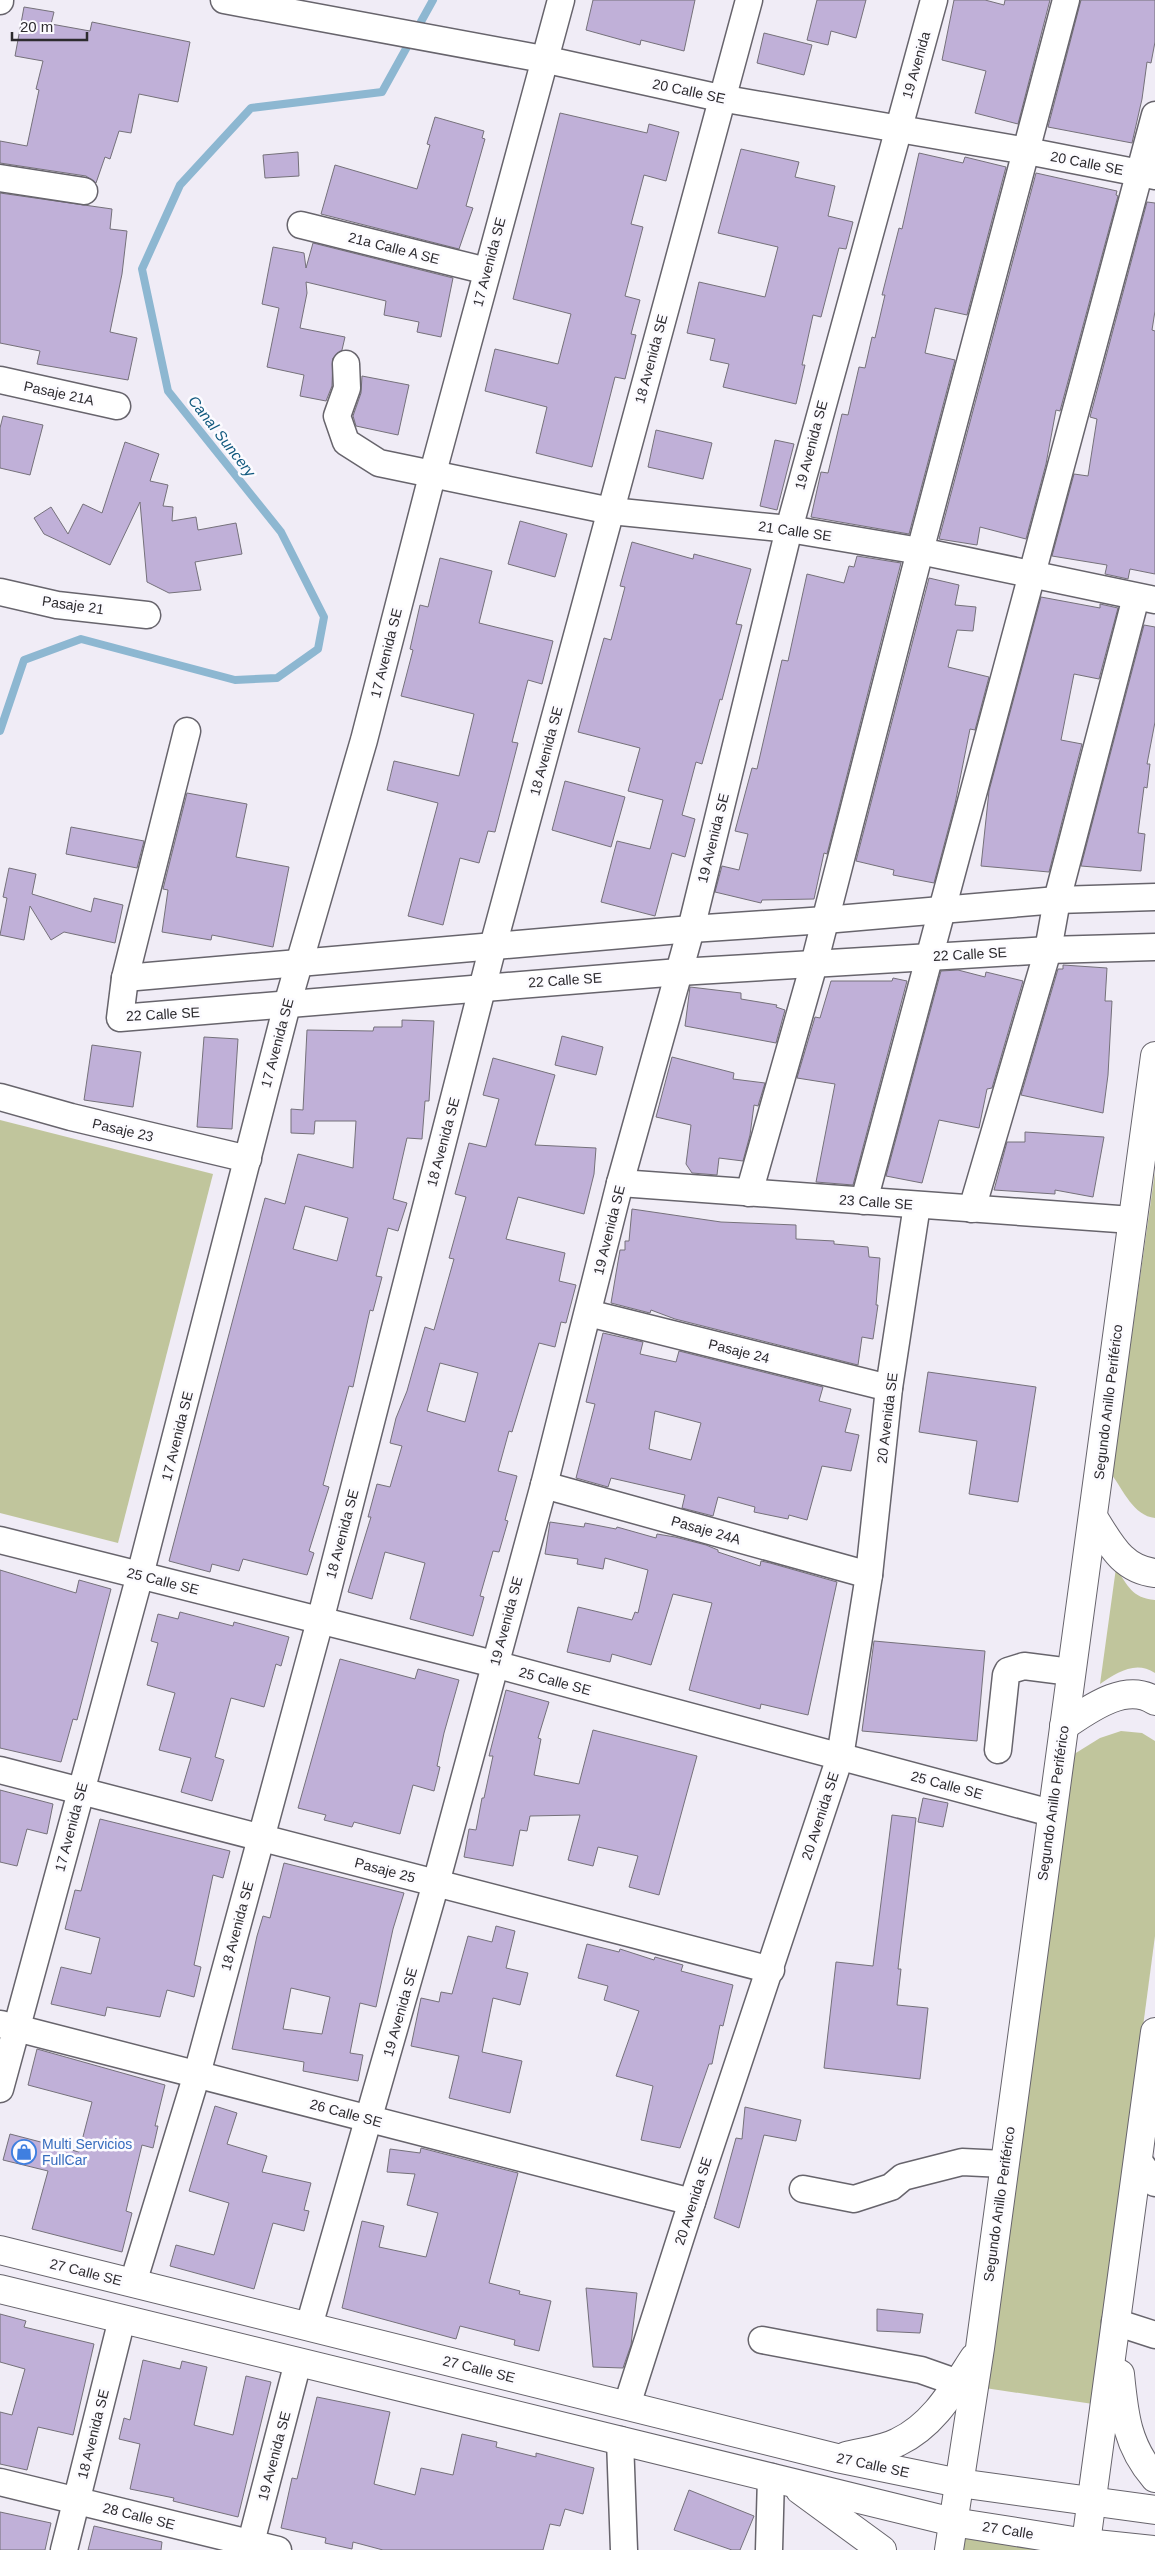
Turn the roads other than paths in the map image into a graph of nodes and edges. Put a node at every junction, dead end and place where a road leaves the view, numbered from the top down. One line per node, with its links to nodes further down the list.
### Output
1 (224, 0): 6 (street, 20 Calle SE)
2 (561, 0): 6 (street, 17 Avenida SE)
3 (749, 0): 7 (street, 18 Avenida SE)
4 (934, 0): 9 (street, 19 Avenida)
5 (1066, 0): 10 (street)
6 (543, 59): 7 (street, 20 Calle SE); 15 (street, 17 Avenida SE)
7 (720, 98): 9 (street, 20 Calle SE); 20 (street, 18 Avenida SE)
8 (1155, 115): 11 (street)
9 (897, 130): 10 (street, 20 Calle SE); 21 (street, 19 Avenida SE)
10 (1027, 151): 11 (street, 20 Calle SE); 22 (street)
11 (1148, 175): 23 (street)
12 (0, 178): 13 (street)
13 (84, 191)
14 (301, 225): 15 (street, 21a Calle A SE)
15 (487, 271): 19 (street, 17 Avenida SE)
16 (346, 364): 19 (street, 21 Calle SE)
17 (0, 380): 18 (street, Pasaje 21A)
18 (117, 406)
19 (432, 476): 20 (street, 21 Calle SE); 37 (street, 17 Avenida SE)
20 (611, 510): 21 (street, 21 Calle SE); 33 (street, 18 Avenida SE)
21 (789, 529): 22 (street, 21 Calle SE); 32 (street, 19 Avenida SE)
22 (920, 551): 23 (street, 21 Calle SE); 31 (street)
23 (1030, 574): 25 (street, 21 Calle SE); 30 (street)
24 (0, 592): 26 (street, Pasaje 21)
25 (1146, 599): 29 (street)
26 (147, 615)
27 (187, 731): 40 (street)
28 (1155, 897): 29 (street)
29 (1058, 900): 30 (street); 35 (street)
30 (943, 910): 31 (street); 36 (street)
31 (824, 920): 32 (street); 38 (street)
32 (691, 929): 33 (street); 39 (street, 19 Avenida SE)
33 (494, 946): 37 (street); 41 (street, 18 Avenida SE)
34 (1155, 947): 35 (street, 22 Calle SE)
35 (1048, 950): 36 (street, 22 Calle SE); 50 (street)
36 (930, 956): 38 (street, 22 Calle SE); 48 (street)
37 (299, 962): 40 (street); 42 (street, 17 Avenida SE)
38 (814, 964): 39 (street, 22 Calle SE); 47 (street)
39 (679, 972): 41 (street, 22 Calle SE); 46 (street, 19 Avenida SE)
40 (125, 978): 42 (street, 22 Calle SE)
41 (484, 986): 42 (street, 22 Calle SE); 60 (street, 18 Avenida SE)
42 (287, 1006): 45 (street, 17 Avenida SE)
43 (1155, 1056): 51 (main road, Segundo Anillo Periférico)
44 (0, 1097): 45 (street, Pasaje 23)
45 (248, 1158): 58 (street, 17 Avenida SE)
46 (620, 1183): 47 (street, 23 Calle SE); 52 (street, 19 Avenida SE)
47 (749, 1193): 48 (street, 23 Calle SE)
48 (864, 1201): 49 (street, 23 Calle SE)
49 (918, 1205): 50 (street, 23 Calle SE); 53 (street, 20 Avenida SE)
50 (972, 1209): 51 (street, 23 Calle SE)
51 (1132, 1220): 55 (main road, Segundo Anillo Periférico)
52 (588, 1313): 53 (street, Pasaje 24); 54 (street, 19 Avenida SE)
53 (889, 1388): 59 (street, 20 Avenida SE)
54 (544, 1485): 59 (street, Pasaje 24A); 61 (street, 19 Avenida SE)
55 (1093, 1517): 57 (main road); 62 (main road, Segundo Anillo Periférico)
56 (0, 1540): 58 (street, 25 Calle SE)
57 (1155, 1573)
58 (140, 1576): 60 (street, 25 Calle SE); 68 (street, 17 Avenida SE)
59 (869, 1576): 66 (street, 20 Avenida SE)
60 (320, 1621): 61 (street, 25 Calle SE); 70 (street, 18 Avenida SE)
61 (494, 1664): 66 (street, 25 Calle SE); 71 (street, 19 Avenida SE)
62 (1071, 1672): 64 (main road, Segundo Anillo Periférico); 65 (street)
63 (1155, 1701): 64 (main road)
64 (1064, 1726): 69 (main road, Segundo Anillo Periférico)
65 (998, 1750)
66 (840, 1757): 69 (street, 25 Calle SE); 72 (street, 20 Avenida SE)
67 (0, 1770): 68 (street, Pasaje 25)
68 (81, 1791): 70 (street, Pasaje 25); 73 (street, 17 Avenida SE)
69 (1051, 1813): 79 (main road, Segundo Anillo Periférico)
70 (261, 1837): 71 (street, Pasaje 25); 75 (street, 18 Avenida SE)
71 (436, 1883): 72 (street, Pasaje 25); 77 (street, 19 Avenida SE)
72 (771, 1970): 82 (street, 20 Avenida SE)
73 (8, 2026): 75 (street, 26 Calle SE); 76 (street, 17 Avenida SE)
74 (1155, 2032): 78 (main road)
75 (197, 2074): 77 (street, 26 Calle SE); 84 (street, 18 Avenida SE)
76 (0, 2089)
77 (370, 2119): 82 (street, 26 Calle SE); 88 (street, 19 Avenida SE)
78 (1138, 2160): 80 (street); 87 (main road)
79 (1004, 2164): 81 (street); 91 (main road, Segundo Anillo Periférico)
80 (1155, 2183)
81 (803, 2190)
82 (692, 2202): 94 (street, 20 Avenida SE)
83 (0, 2250): 84 (main road, 27 Calle SE)
84 (133, 2283): 88 (main road, 27 Calle SE)
85 (0, 2289): 86 (main road)
86 (122, 2319): 92 (main road); 101 (street, 18 Avenida SE)
87 (1115, 2324): 89 (street); 97 (main road); 102 (main road)
88 (309, 2326): 94 (main road, 27 Calle SE)
89 (1155, 2336)
90 (762, 2340): 93 (street)
91 (980, 2348): 93 (main road); 100 (main road, Segundo Anillo Periférico)
92 (298, 2362): 95 (main road); 106 (street, 19 Avenida SE)
93 (958, 2383): 96 (main road)
94 (627, 2405): 96 (main road, 27 Calle SE)
95 (620, 2440): 98 (main road); 109 (street)
96 (837, 2458): 100 (main road, 27 Calle SE)
97 (1155, 2478)
98 (780, 2480): 104 (main road); 110 (street); 111 (main road)
99 (0, 2482): 101 (street, 28 Calle SE)
100 (959, 2483): 102 (main road); 104 (main road, Segundo Anillo Periférico)
101 (77, 2501): 106 (street, 28 Calle SE); 107 (street, 18 Avenida SE)
102 (1092, 2503): 103 (main road); 105 (main road)
103 (1155, 2510)
104 (953, 2522): 105 (main road, 27 Calle); 112 (main road, Segundo Anillo Periférico)
105 (1086, 2546): 113 (main road, 27 Calle)
106 (250, 2547): 108 (street, 28 Calle SE)
107 (64, 2550)
108 (278, 2550)
109 (624, 2550)
110 (769, 2550)
111 (882, 2550)
112 (949, 2550)
113 (1153, 2550)

